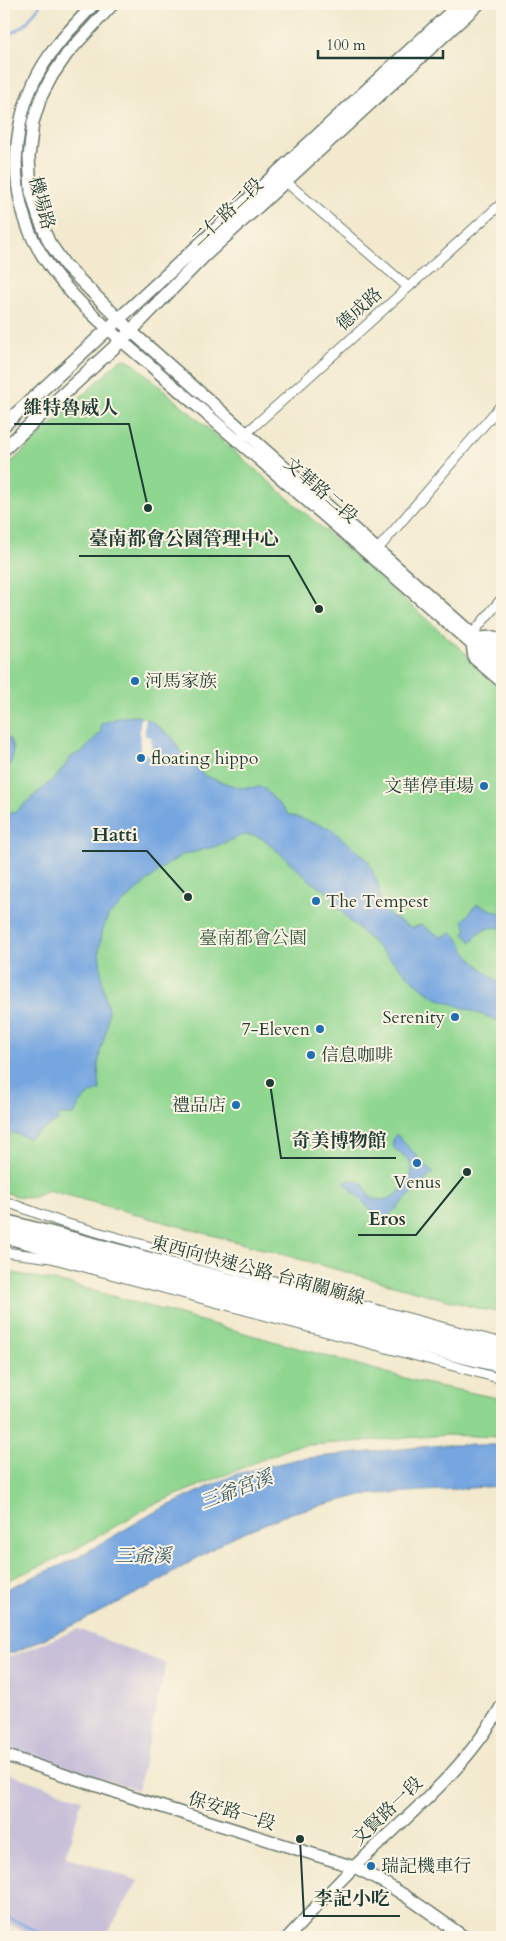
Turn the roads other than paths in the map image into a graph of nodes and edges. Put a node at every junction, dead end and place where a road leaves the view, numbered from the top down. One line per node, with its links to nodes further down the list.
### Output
1 (94, 4): 9 (street, 機場路)
2 (113, 4): 8 (street, 機場路)
3 (460, 4): 8 (main road, 二仁路二段)
4 (478, 4): 5 (main road, 二仁路二段)
5 (285, 180): 7 (street); 10 (main road, 二仁路二段)
6 (502, 203): 7 (street, 德成路)
7 (408, 286): 14 (street, 德成路)
8 (118, 320): 9 (main road, 二仁路二段); 10 (street, 機場路)
9 (108, 328): 11 (street, 機場路); 13 (main road, 二仁路二段)
10 (131, 331): 11 (main road, 二仁路二段); 14 (street, 文華路二段)
11 (121, 341): 14 (street, 文華路二段); 15 (main road, 二仁路二段)
12 (502, 404): 16 (street)
13 (4, 425)
14 (242, 437): 16 (street, 文華路二段); 18 (street, 文華路二段)
15 (4, 449)
16 (378, 549): 18 (street, 文華路二段)
17 (502, 598): 18 (street)
18 (474, 638): 19 (street); 20 (street, 文華路二段); 21 (street)
19 (502, 644)
20 (501, 665)
21 (502, 682)
22 (4, 1201): 25 (street)
23 (4, 1222): 25 (highway, 東西向快速公路 台南關廟線)
24 (4, 1235): 25 (highway, 東西向快速公路 台南關廟線)
25 (56, 1241): 26 (street); 27 (highway, 東西向快速公路 台南關廟線); 27 (street)
26 (4, 1252)
27 (371, 1326): 28 (street); 29 (highway, 東西向快速公路 台南關廟線); 30 (highway, 東西向快速公路 台南關廟線); 31 (street)
28 (502, 1343)
29 (502, 1353)
30 (502, 1365)
31 (502, 1379)
32 (502, 1705): 34 (street, 文賢路一段)
33 (4, 1755): 34 (street, 保安路一段)
34 (354, 1867): 35 (street, 文賢路一段); 36 (street, 保安路一段)
35 (288, 1937)
36 (464, 1937)

